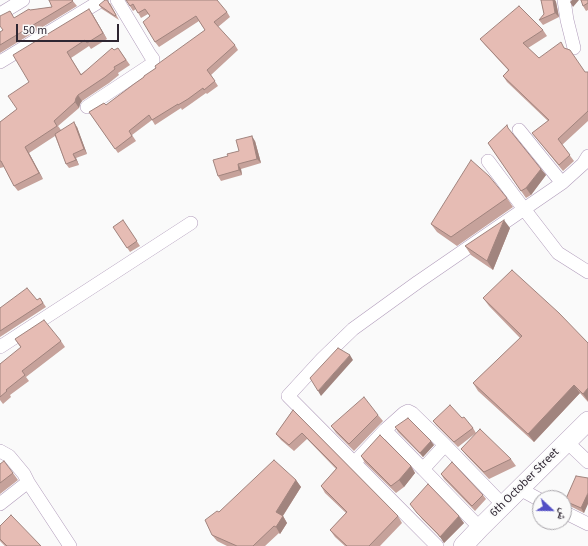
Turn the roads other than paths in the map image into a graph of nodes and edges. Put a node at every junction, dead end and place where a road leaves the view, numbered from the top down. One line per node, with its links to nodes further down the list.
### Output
1 (23, 0): 5 (street)
2 (102, 0): 7 (street)
3 (117, 0): 8 (street)
4 (564, 0): 6 (street)
5 (0, 14)
6 (574, 48)
7 (0, 62)
8 (87, 107)
9 (519, 130): 12 (street)
10 (488, 161): 13 (street)
11 (586, 164): 12 (street)
12 (562, 183): 13 (street)
13 (524, 209): 15 (street); 23 (street)
14 (191, 223): 16 (street)
15 (588, 272)
16 (0, 347)
17 (588, 421): 19 (street, 6th October Street)
18 (385, 430): 20 (street); 23 (street); 24 (street)
19 (567, 442): 22 (street); 26 (street, 6th October Street)
20 (445, 445): 24 (street); 29 (street)
21 (0, 451): 25 (street)
22 (588, 462)
23 (354, 463): 34 (street)
24 (423, 469): 32 (street)
25 (28, 482): 28 (street); 33 (street)
26 (520, 489): 27 (street); 29 (street, 6th October Street)
27 (532, 496)
28 (0, 504)
29 (503, 505): 32 (street, 6th October Street)
30 (572, 516): 31 (street)
31 (588, 524)
32 (480, 528): 35 (street, 6th October Street)
33 (70, 546)
34 (437, 546)
35 (463, 546)

